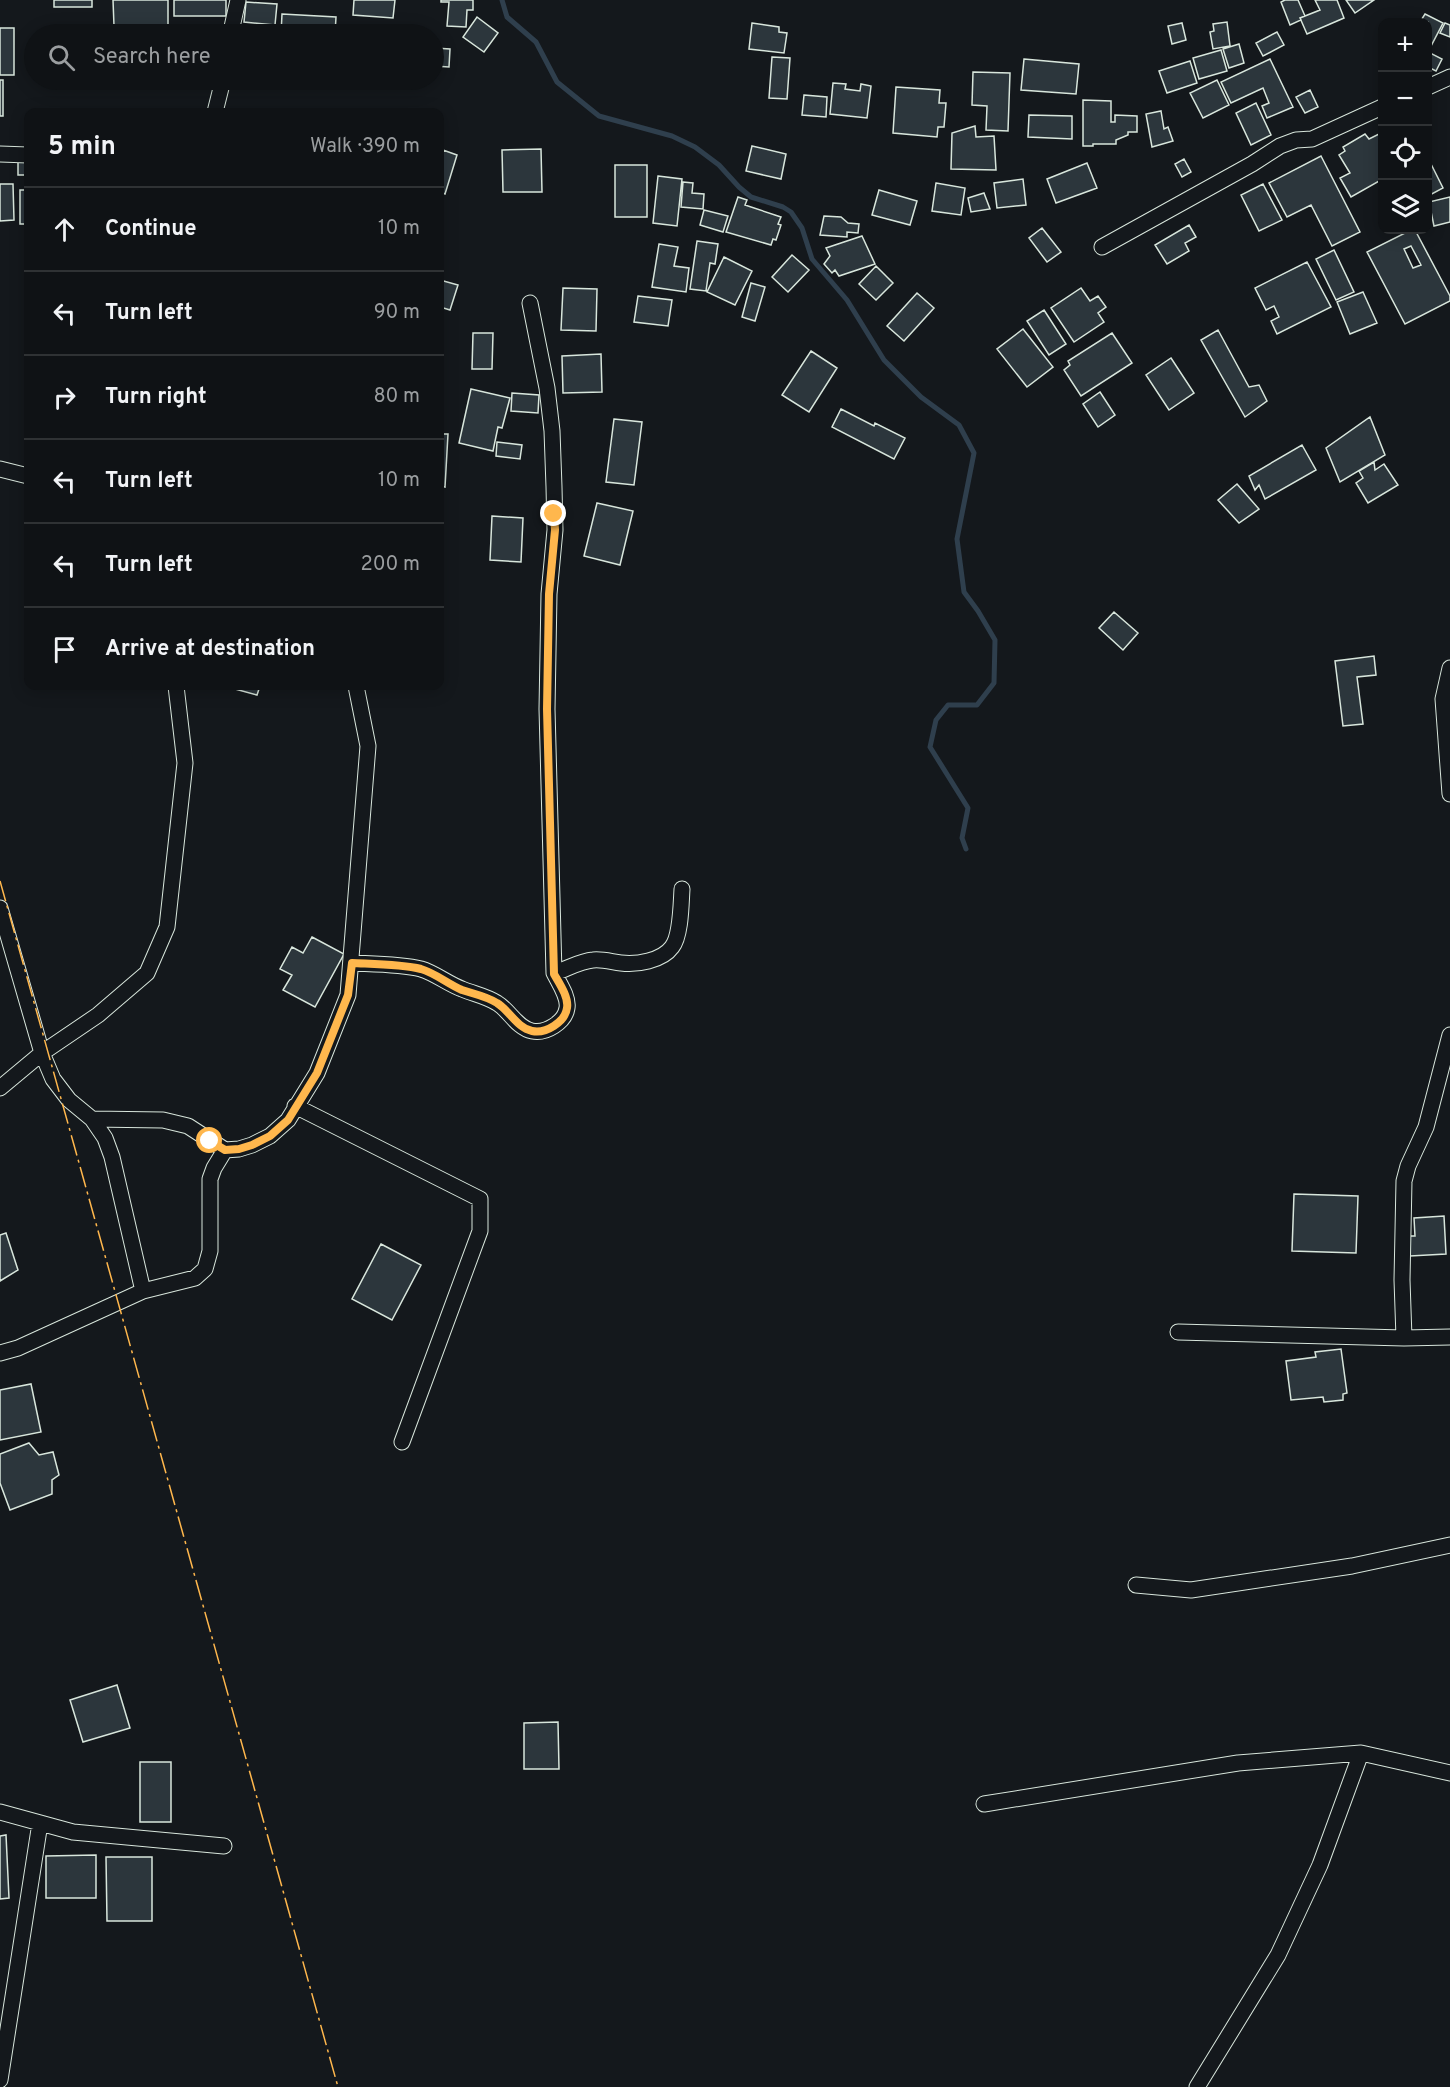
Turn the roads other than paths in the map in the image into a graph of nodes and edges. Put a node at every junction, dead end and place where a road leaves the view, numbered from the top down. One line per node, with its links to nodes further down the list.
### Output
1 (238, 0): 2 (street)
2 (233, 24)
3 (1450, 77): 4 (street)
4 (1432, 85)
5 (220, 90): 6 (street)
6 (216, 108)
7 (1378, 109): 10 (street)
8 (0, 154): 9 (street)
9 (24, 155)
10 (1102, 247)
11 (530, 303): 21 (street)
12 (0, 469): 13 (street)
13 (24, 475)
14 (1450, 668): 17 (street)
15 (176, 690): 23 (street)
16 (357, 690): 20 (street)
17 (1450, 794)
18 (682, 889): 21 (street)
19 (0, 909): 23 (street)
20 (352, 963): 21 (street); 25 (street)
21 (554, 974)
22 (1450, 1035): 31 (street)
23 (42, 1053): 24 (street); 26 (street)
24 (0, 1088)
25 (295, 1106): 27 (street); 33 (street)
26 (92, 1119): 27 (street); 28 (street)
27 (225, 1150): 28 (street)
28 (143, 1291): 32 (street)
29 (1178, 1332): 31 (street)
30 (1450, 1337): 31 (street)
31 (1404, 1338)
32 (0, 1353)
33 (402, 1442)
34 (1450, 1545): 35 (street)
35 (1136, 1586)
36 (1360, 1753): 37 (street); 38 (street); 43 (street)
37 (1450, 1773)
38 (984, 1804)
39 (0, 1812): 40 (street)
40 (40, 1823): 41 (street); 42 (street)
41 (224, 1846)
42 (0, 2080)
43 (1197, 2087)

